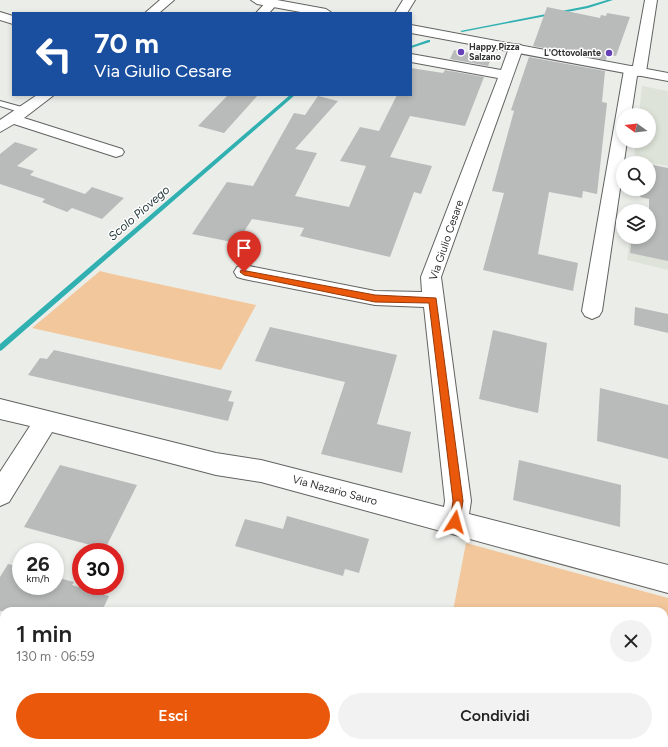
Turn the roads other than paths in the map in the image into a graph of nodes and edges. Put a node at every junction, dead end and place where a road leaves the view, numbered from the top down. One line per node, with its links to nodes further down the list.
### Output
1 (168, 0): 6 (street)
2 (257, 0): 5 (street)
3 (408, 0): 9 (street)
4 (651, 0): 15 (street)
5 (272, 3): 7 (street); 8 (street)
6 (152, 12)
7 (263, 12)
8 (321, 12)
9 (402, 12)
10 (0, 16): 11 (street)
11 (12, 20)
12 (412, 29): 13 (street)
13 (516, 48): 15 (street); 16 (street, Via Giulio Cesare)
14 (412, 58): 16 (street)
15 (635, 71): 17 (street); 20 (street)
16 (504, 75): 25 (street, Via Giulio Cesare)
17 (668, 77)
18 (46, 96): 21 (street)
19 (0, 103): 21 (lane)
20 (625, 108)
21 (13, 119): 23 (street)
22 (618, 148): 26 (street)
23 (116, 152)
24 (244, 272): 25 (street)
25 (433, 300): 30 (street, Via Giulio Cesare)
26 (592, 310)
27 (0, 410): 28 (street, Via Nazario Sauro)
28 (46, 422): 29 (street); 30 (street, Via Nazario Sauro)
29 (0, 494)
30 (455, 522): 31 (street, Via Nazario Sauro)
31 (668, 579)

